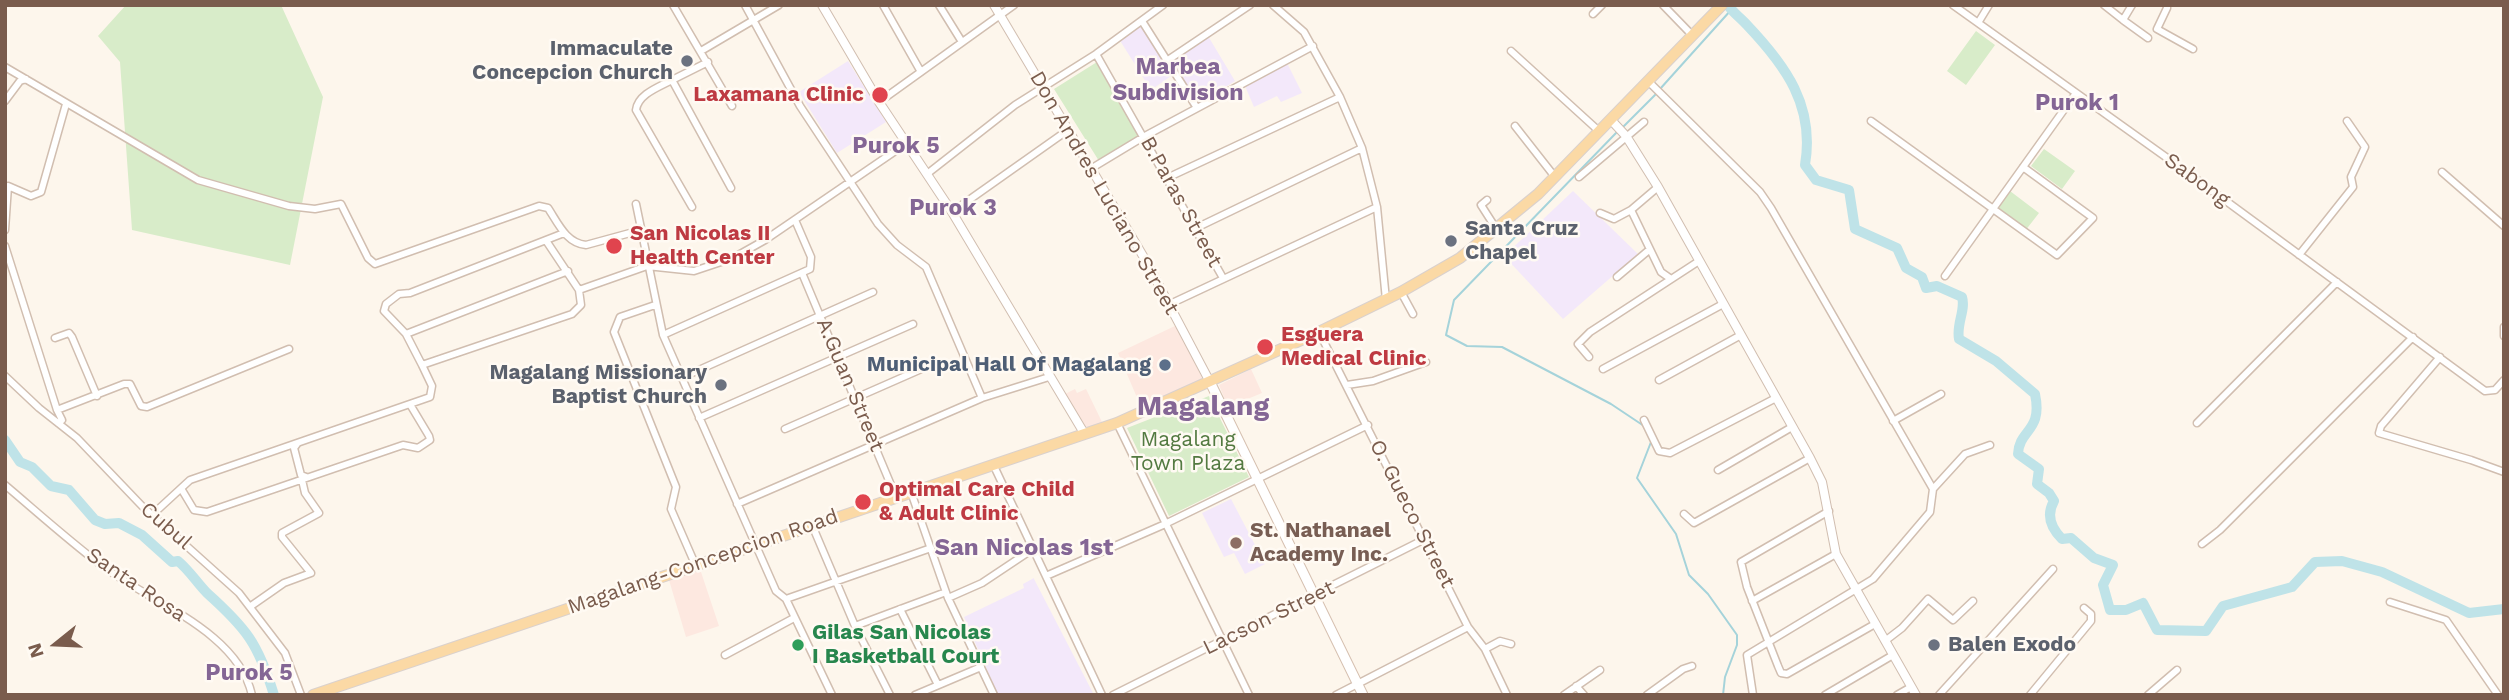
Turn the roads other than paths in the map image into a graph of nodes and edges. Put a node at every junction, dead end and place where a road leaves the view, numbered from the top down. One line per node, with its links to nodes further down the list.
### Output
1 (673, 5): 31 (street)
2 (744, 5): 23 (street)
3 (779, 5): 23 (street)
4 (821, 5): 45 (street)
5 (883, 5): 37 (street)
6 (939, 5): 28 (street)
7 (995, 5): 21 (street, Don Andres Luciano Street)
8 (1014, 5): 21 (street)
9 (1163, 5): 24 (street)
10 (1250, 5): 34 (street)
11 (1273, 5): 29 (street)
12 (1602, 5): 20 (street)
13 (1662, 5): 26 (street)
14 (1953, 5): 25 (street, Sabong)
15 (1989, 5): 25 (street)
16 (2104, 5): 22 (street)
17 (2132, 5): 22 (street)
18 (2167, 6): 30 (street)
19 (1720, 7): 26 (main road, Magalang-Concepcion Road)
20 (1593, 14)
21 (1000, 15): 28 (street); 40 (street, Don Andres Luciano Street)
22 (2123, 20): 27 (street)
23 (754, 21): 31 (street); 66 (street)
24 (1142, 21): 33 (street); 34 (street)
25 (1978, 23): 42 (street, Sabong)
26 (1692, 35): 41 (main road, Magalang-Concepcion Road)
27 (2148, 38)
28 (962, 42): 37 (street)
29 (1313, 46): 43 (street); 48 (street)
30 (2193, 49)
31 (701, 51): 35 (street)
32 (1511, 51): 55 (street)
33 (1096, 54): 40 (street); 56 (street, B.Paras Street)
34 (1168, 60): 48 (street)
35 (708, 62): 39 (street); 47 (street)
36 (5, 66): 38 (street)
37 (921, 72): 45 (street)
38 (26, 79): 44 (street); 46 (street)
39 (672, 80): 68 (street); 71 (street)
40 (1042, 88): 54 (street, Don Andres Luciano Street); 62 (street)
41 (1654, 88): 53 (main road, Magalang-Concepcion Road); 139 (street)
42 (2076, 93): 59 (street); 87 (street, Sabong)
43 (1340, 97): 58 (street); 65 (street)
44 (5, 101)
45 (879, 102): 57 (street)
46 (66, 104): 80 (street); 83 (street)
47 (732, 106)
48 (1198, 108): 56 (street)
49 (1871, 121): 73 (street)
50 (2347, 121): 87 (street)
51 (1644, 122): 53 (street)
52 (1516, 126): 63 (street)
53 (1620, 129): 55 (main road, Magalang-Concepcion Road); 64 (street); 67 (street)
54 (1068, 130): 60 (street, Don Andres Luciano Street); 75 (street)
55 (1600, 132): 63 (main road, Magalang-Concepcion Road)
56 (1145, 136): 60 (street); 65 (street, B.Paras Street)
57 (907, 143): 62 (street); 66 (street)
58 (1362, 148): 72 (street); 79 (street)
59 (2023, 167): 73 (street); 73 (street)
60 (1092, 168): 101 (street, Don Andres Luciano Street)
61 (2442, 172): 78 (street)
62 (927, 174): 75 (street)
63 (1555, 177): 82 (main road, Magalang-Concepcion Road)
64 (1579, 177)
65 (1167, 178): 79 (street, B.Paras Street)
66 (849, 181): 77 (street); 133 (street)
67 (1658, 187): 74 (street); 88 (street)
68 (731, 188)
69 (1486, 200): 82 (street)
70 (636, 205): 81 (street)
71 (692, 207)
72 (1377, 207): 94 (street); 100 (street)
73 (1992, 209): 92 (street)
74 (1630, 210): 76 (street); 86 (street)
75 (952, 212): 124 (street)
76 (1601, 214)
77 (795, 220): 89 (street); 91 (street)
78 (2504, 226)
79 (1196, 228): 94 (street, B.Paras Street)
80 (5, 230)
81 (641, 230): 83 (street); 89 (street)
82 (1497, 230): 99 (main road, Magalang-Concepcion Road)
83 (565, 233): 84 (street)
84 (547, 242): 90 (street); 109 (street)
85 (5, 246): 136 (street)
86 (1649, 250): 93 (street); 95 (street)
87 (2299, 255): 96 (street, Sabong)
88 (1699, 261): 95 (street); 102 (street)
89 (647, 266): 97 (street); 103 (street)
90 (568, 271): 97 (street); 109 (street)
91 (802, 273): 104 (street, A.Guan Street); 110 (street)
92 (1945, 276)
93 (1618, 277)
94 (1223, 278): 101 (street)
95 (1671, 279): 117 (street)
96 (2337, 282): 113 (street, Sabong); 142 (street)
97 (579, 290): 120 (street)
98 (873, 292): 104 (street)
99 (1401, 292): 100 (main road, Magalang-Concepcion Road); 105 (street)
100 (1386, 300): 108 (main road, Magalang-Concepcion Road)
101 (1170, 304): 128 (street, Don Andres Luciano Street)
102 (1723, 304): 111 (street); 122 (street)
103 (655, 305): 110 (street); 173 (street)
104 (820, 314): 116 (street, A.Guan Street); 125 (street)
105 (1413, 314)
106 (913, 324): 116 (street)
107 (2504, 327): 112 (street)
108 (1320, 332): 128 (main road, Magalang-Concepcion Road); 129 (street, O. Gueco Street)
109 (406, 334): 120 (street)
110 (663, 335): 125 (street)
111 (1741, 335): 126 (street); 134 (street)
112 (2504, 336)
113 (2413, 337): 118 (street, Sabong); 169 (street)
114 (55, 338): 131 (street)
115 (289, 349): 131 (street)
116 (838, 355): 132 (street, A.Guan Street); 137 (street)
117 (1589, 357)
118 (2440, 357): 127 (street, Sabong); 153 (street)
119 (1426, 362): 129 (street)
120 (422, 365): 135 (street)
121 (926, 367): 132 (street)
122 (1603, 369)
123 (5, 376): 140 (street, Cubul)
124 (1049, 377): 133 (street); 146 (street)
125 (681, 378): 137 (street)
126 (1659, 380)
127 (2504, 380)
128 (1210, 384): 141 (main road, Magalang-Concepcion Road); 155 (main road)
129 (1347, 385): 143 (street, O. Gueco Street)
130 (1941, 394): 139 (street)
131 (97, 396): 136 (street)
132 (856, 398): 145 (street); 148 (street, A.Guan Street)
133 (982, 398): 148 (street)
134 (1776, 398): 138 (street); 144 (street)
135 (411, 406): 147 (street); 154 (street)
136 (57, 410): 140 (street)
137 (699, 418): 161 (street)
138 (1644, 421)
139 (1893, 421): 157 (street)
140 (58, 423): 164 (street, Cubul)
141 (1117, 423): 146 (main road, Magalang-Concepcion Road); 166 (street)
142 (2197, 423)
143 (1367, 425): 155 (street); 167 (street, O. Gueco Street)
144 (1792, 427): 150 (street); 152 (street)
145 (785, 429)
146 (1084, 433): 151 (main road, Magalang-Concepcion Road)
147 (298, 443): 154 (street); 158 (street)
148 (875, 445): 160 (street, A.Guan Street); 161 (street)
149 (1990, 445): 157 (street)
150 (1810, 458): 162 (street); 163 (street)
151 (993, 464): 159 (main road, Magalang-Concepcion Road); 171 (street)
152 (1718, 470)
153 (2504, 472)
154 (305, 479): 158 (street); 184 (street)
155 (1257, 479): 166 (street); 179 (main road)
156 (5, 485): 207 (street, Santa Rosa)
157 (1933, 489): 177 (street)
158 (182, 490): 164 (street)
159 (911, 492): 160 (main road, Magalang-Concepcion Road); 170 (street)
160 (896, 497): 165 (main road, Magalang-Concepcion Road)
161 (737, 504): 168 (street)
162 (1829, 511): 172 (street); 181 (street)
163 (1684, 514)
164 (152, 515): 184 (street, Cubul)
165 (812, 525): 168 (main road, Magalang-Concepcion Road); 176 (street)
166 (1163, 525): 175 (street); 193 (street)
167 (1425, 539): 179 (street, Lacson Street); 190 (street, O. Gueco Street)
168 (755, 543): 173 (main road, Magalang-Concepcion Road); 180 (street)
169 (2202, 544)
170 (930, 548): 176 (street); 178 (street)
171 (1033, 549): 175 (street); 178 (street)
172 (1836, 554): 177 (street); 181 (street)
173 (695, 564): 209 (main road, Magalang-Concepcion Road)
174 (2053, 569): 226 (street)
175 (1046, 576): 214 (street)
176 (835, 581): 180 (street); 189 (street)
177 (1857, 592): 188 (street); 191 (street)
178 (947, 595): 186 (street); 199 (street)
179 (1315, 596): 193 (street, Lacson Street); 202 (main road)
180 (786, 599): 187 (street)
181 (1752, 601): 191 (street)
182 (1973, 601): 192 (street)
183 (2390, 602): 229 (street)
184 (251, 607): 208 (street, Cubul)
185 (2084, 608): 227 (street)
186 (900, 609): 189 (street); 203 (street)
187 (794, 618): 196 (street); 206 (street)
188 (1875, 624): 191 (street); 192 (street)
189 (855, 626): 211 (street)
190 (1468, 627): 195 (street, O. Gueco Street); 202 (street)
191 (1769, 641): 223 (street)
192 (1885, 641): 197 (street)
193 (1220, 642): 215 (street, Lacson Street); 216 (street)
194 (1511, 645): 195 (street)
195 (1485, 649): 219 (street, O. Gueco Street)
196 (725, 655)
197 (1893, 655): 205 (street); 224 (street)
198 (1692, 666): 222 (street)
199 (981, 667): 203 (street); 213 (street)
200 (1600, 670): 204 (street)
201 (2177, 670): 228 (street)
202 (1357, 684): 217 (street); 218 (main road)
203 (938, 685): 212 (street)
204 (1576, 686): 220 (street); 221 (street)
205 (1913, 691): 225 (street)
206 (830, 692): 210 (street)
207 (252, 695)
208 (301, 695)
209 (313, 695)
210 (821, 695)
211 (890, 695)
212 (915, 695)
213 (994, 695)
214 (1102, 695)
215 (1112, 695)
216 (1249, 695)
217 (1336, 695)
218 (1363, 695)
219 (1507, 695)
220 (1564, 695)
221 (1584, 695)
222 (1647, 695)
223 (1753, 695)
224 (1825, 695)
225 (1897, 695)
226 (1939, 695)
227 (2029, 695)
228 (2148, 695)
229 (2498, 695)

